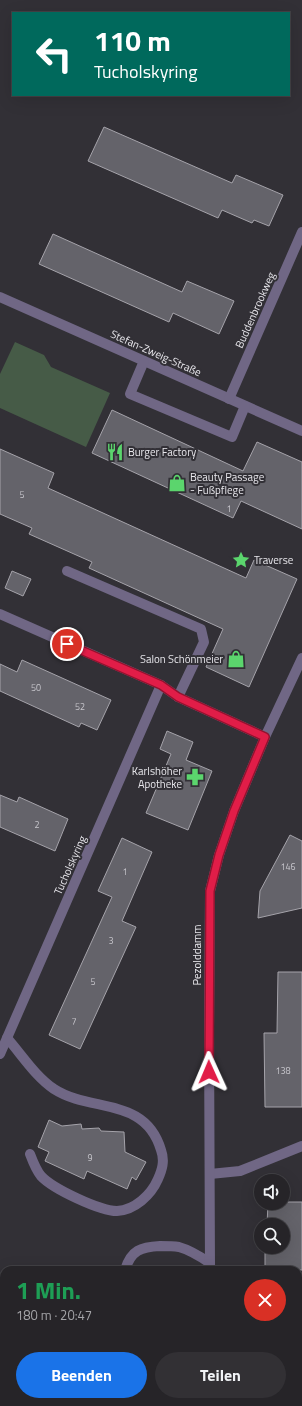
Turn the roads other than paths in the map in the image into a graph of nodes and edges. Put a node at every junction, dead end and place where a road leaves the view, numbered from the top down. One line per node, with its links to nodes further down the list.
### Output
1 (302, 232): 4 (street, Buddenbrookweg)
2 (0, 298): 3 (street, Stefan-Zweig-Straße)
3 (144, 361): 4 (street, Stefan-Zweig-Straße); 5 (street)
4 (229, 399): 5 (street, Stefan-Zweig-Straße)
5 (245, 406): 6 (street, Stefan-Zweig-Straße)
6 (302, 432)
7 (67, 572): 11 (street)
8 (0, 614): 10 (street)
9 (302, 658): 12 (street, Pezolddamm)
10 (161, 685): 11 (street); 13 (street, Tucholskyring)
11 (178, 697): 12 (street)
12 (265, 737): 17 (street, Pezolddamm)
13 (8, 1038): 14 (street, Tucholskyring); 16 (street)
14 (0, 1054)
15 (302, 1146): 17 (street)
16 (30, 1154)
17 (210, 1174): 19 (street, Pezolddamm)
18 (127, 1266): 19 (street)
19 (210, 1266)

